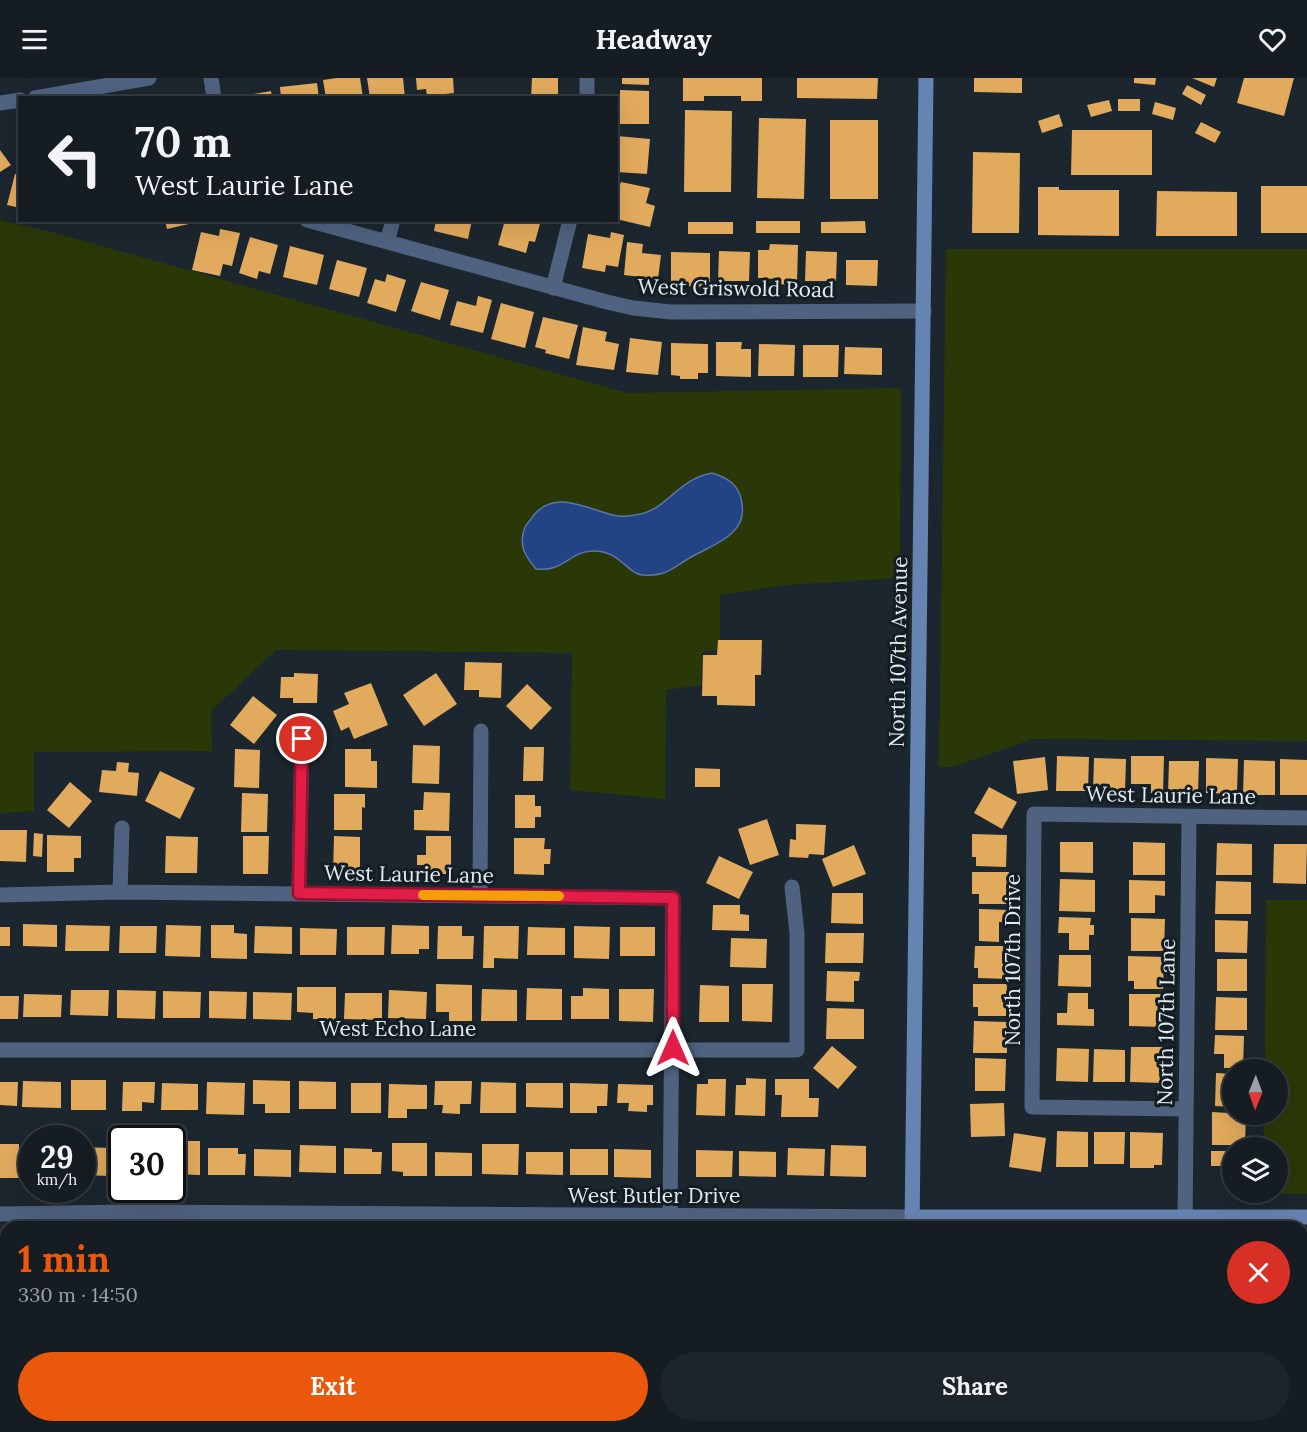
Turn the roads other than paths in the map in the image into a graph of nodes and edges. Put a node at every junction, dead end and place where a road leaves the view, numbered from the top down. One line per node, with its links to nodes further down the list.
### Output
1 (149, 78): 5 (street)
2 (211, 78): 6 (street)
3 (587, 78): 7 (street)
4 (926, 78): 15 (street, North 107th Avenue)
5 (44, 96)
6 (214, 96)
7 (587, 96)
8 (18, 100): 9 (street)
9 (0, 103)
10 (314, 222): 13 (street, West Griswold Road)
11 (392, 222): 13 (street)
12 (569, 222): 14 (street)
13 (387, 242): 14 (street, West Griswold Road)
14 (552, 288): 15 (street, West Griswold Road)
15 (924, 311): 34 (street, North 107th Avenue)
16 (482, 731): 26 (street)
17 (302, 739): 24 (street)
18 (1034, 814): 19 (street, West Laurie Lane); 29 (street, North 107th Drive)
19 (1189, 817): 20 (street, West Laurie Lane); 29 (street, North 107th Lane)
20 (1307, 818)
21 (122, 828): 23 (street)
22 (792, 887): 27 (street, West Echo Lane)
23 (120, 892): 24 (street, West Laurie Lane); 25 (street, West Laurie Lane)
24 (299, 893): 26 (street, West Laurie Lane)
25 (0, 895)
26 (480, 895): 27 (street, West Laurie Lane)
27 (673, 1048): 28 (street, West Echo Lane); 30 (street)
28 (0, 1050)
29 (1186, 1108): 35 (street, North 107th Lane)
30 (670, 1216): 32 (street, West Butler Drive); 33 (street, West Butler Drive)
31 (1307, 1217): 36 (street, West Butler Drive)
32 (9, 1218)
33 (872, 1221)
34 (912, 1221)
35 (1185, 1221)
36 (1209, 1221)

